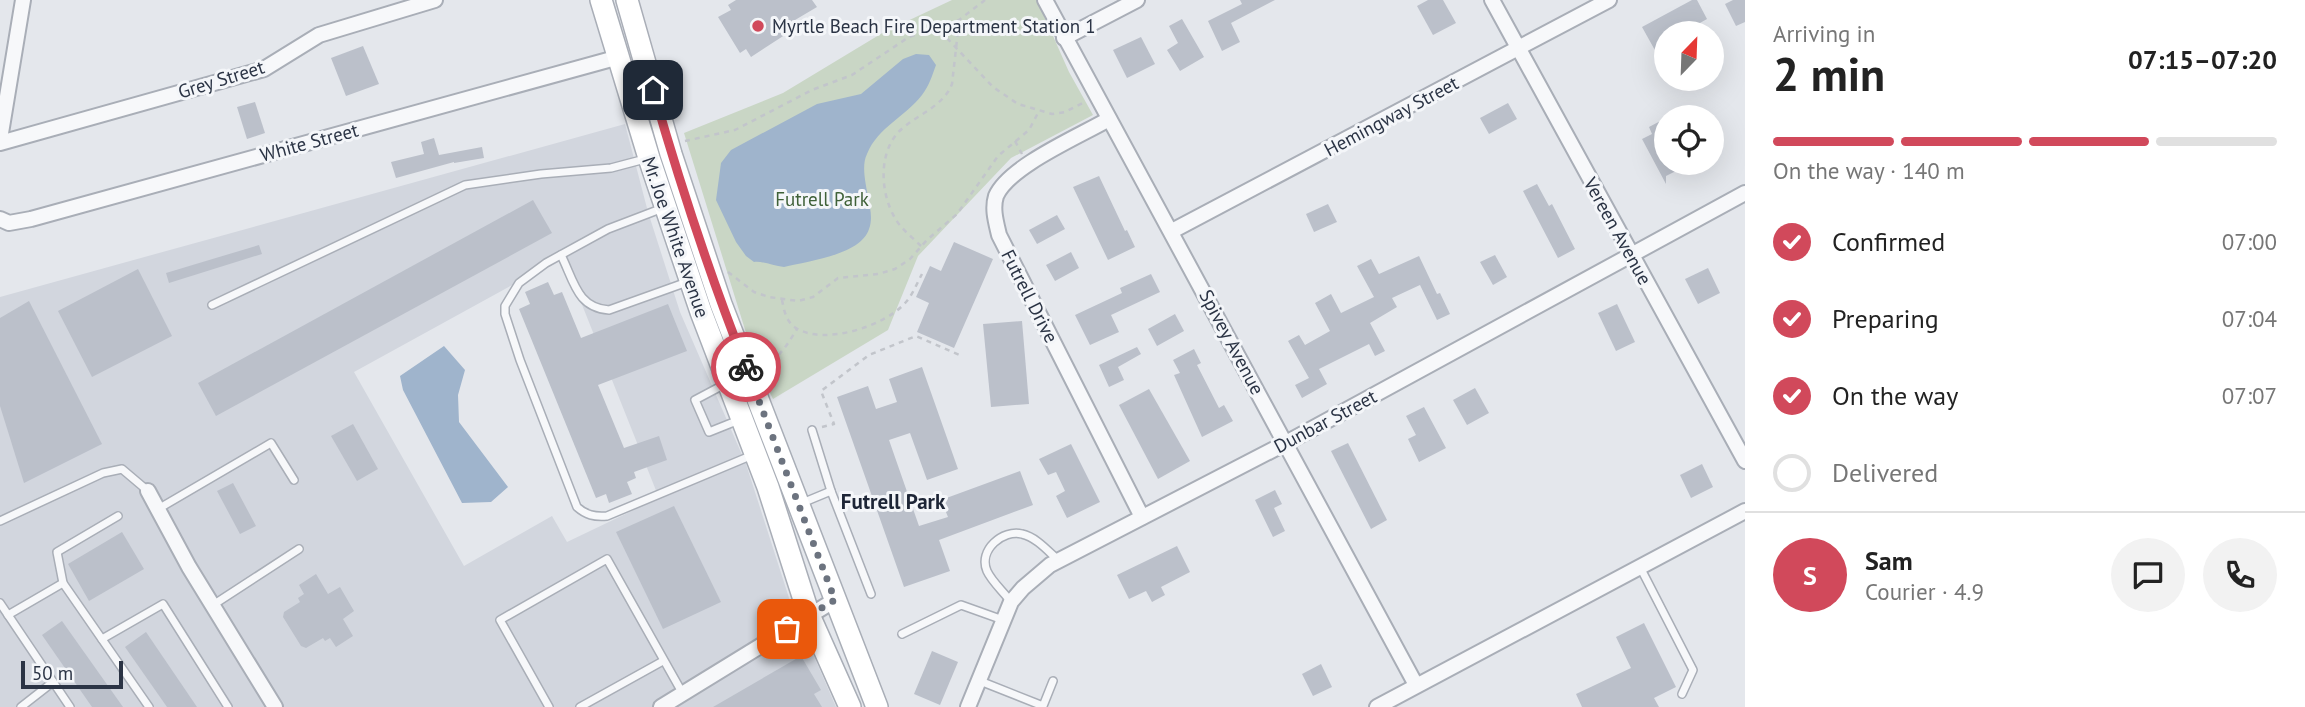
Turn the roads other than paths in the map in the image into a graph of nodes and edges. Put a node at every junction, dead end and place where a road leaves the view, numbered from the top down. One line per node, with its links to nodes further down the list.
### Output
1 (23, 0): 13 (street)
2 (435, 0): 13 (street, Grey Street)
3 (601, 0): 11 (main road, Mr. Joe White Avenue)
4 (627, 0): 32 (main road, Mr. Joe White Avenue)
5 (1045, 0): 9 (street, Spivey Avenue)
6 (1138, 0): 9 (street)
7 (1492, 0): 10 (street, Vereen Avenue)
8 (1609, 0): 10 (street, Hemingway Street)
9 (1064, 38): 12 (street, Spivey Avenue)
10 (1519, 48): 18 (street, Hemingway Street); 19 (street, Vereen Avenue)
11 (619, 57): 14 (main road, Mr. Joe White Avenue); 17 (street, White Street)
12 (1110, 119): 18 (street, Spivey Avenue); 36 (street, Futrell Drive)
13 (0, 141)
14 (649, 158): 16 (main road, Mr. Joe White Avenue); 22 (lane)
15 (1745, 193): 19 (street, Dunbar Street)
16 (666, 207): 20 (lane); 21 (main road, Mr. Joe White Avenue)
17 (0, 219)
18 (1172, 231): 26 (street, Spivey Avenue)
19 (1631, 254): 26 (street, Dunbar Street); 28 (street, Vereen Avenue)
20 (561, 255): 21 (lane); 27 (lane)
21 (690, 281): 23 (main road, Mr. Joe White Avenue)
22 (212, 305)
23 (728, 383): 24 (main road, Mr. Joe White Avenue); 24 (lane)
24 (741, 419): 27 (main road, Mr. Joe White Avenue)
25 (812, 430): 31 (lane)
26 (1286, 443): 36 (street, Dunbar Street); 56 (street, Spivey Avenue)
27 (755, 454): 48 (main road, Mr. Joe White Avenue)
28 (1745, 461)
29 (294, 480): 33 (lane)
30 (148, 491): 33 (street); 37 (lane)
31 (831, 491): 32 (lane); 42 (lane)
32 (798, 504): 43 (main road, Mr. Joe White Avenue)
33 (158, 510): 46 (street)
34 (1745, 511): 40 (street)
35 (118, 516): 41 (lane)
36 (1142, 517): 39 (street, Dunbar Street)
37 (0, 521)
38 (299, 549): 46 (lane)
39 (1059, 561): 44 (street, Dunbar Street); 44 (lane)
40 (1639, 567): 56 (street); 58 (lane)
41 (63, 583): 47 (lane); 51 (lane)
42 (871, 594)
43 (835, 600): 48 (street); 69 (main road, Mr. Joe White Avenue)
44 (1011, 602): 49 (street, Dunbar Street)
45 (0, 603): 47 (lane)
46 (213, 605): 64 (street)
47 (8, 615): 55 (lane)
48 (809, 615): 57 (street); 68 (main road, Mr. Joe White Avenue)
49 (1003, 620): 50 (lane); 53 (street, Dunbar Street)
50 (902, 634)
51 (102, 639): 62 (lane); 63 (lane)
52 (663, 661): 57 (lane); 65 (lane); 66 (lane)
53 (979, 681): 59 (lane); 70 (street, Dunbar Street)
54 (1053, 681): 59 (lane)
55 (53, 682): 60 (lane); 61 (lane)
56 (1416, 685): 71 (street)
57 (684, 694): 67 (street)
58 (1682, 694)
59 (1043, 706)
60 (21, 707)
61 (70, 707)
62 (149, 707)
63 (228, 707)
64 (275, 707)
65 (549, 707)
66 (580, 707)
67 (661, 707)
68 (850, 707)
69 (877, 707)
70 (968, 707)
71 (1377, 707)

